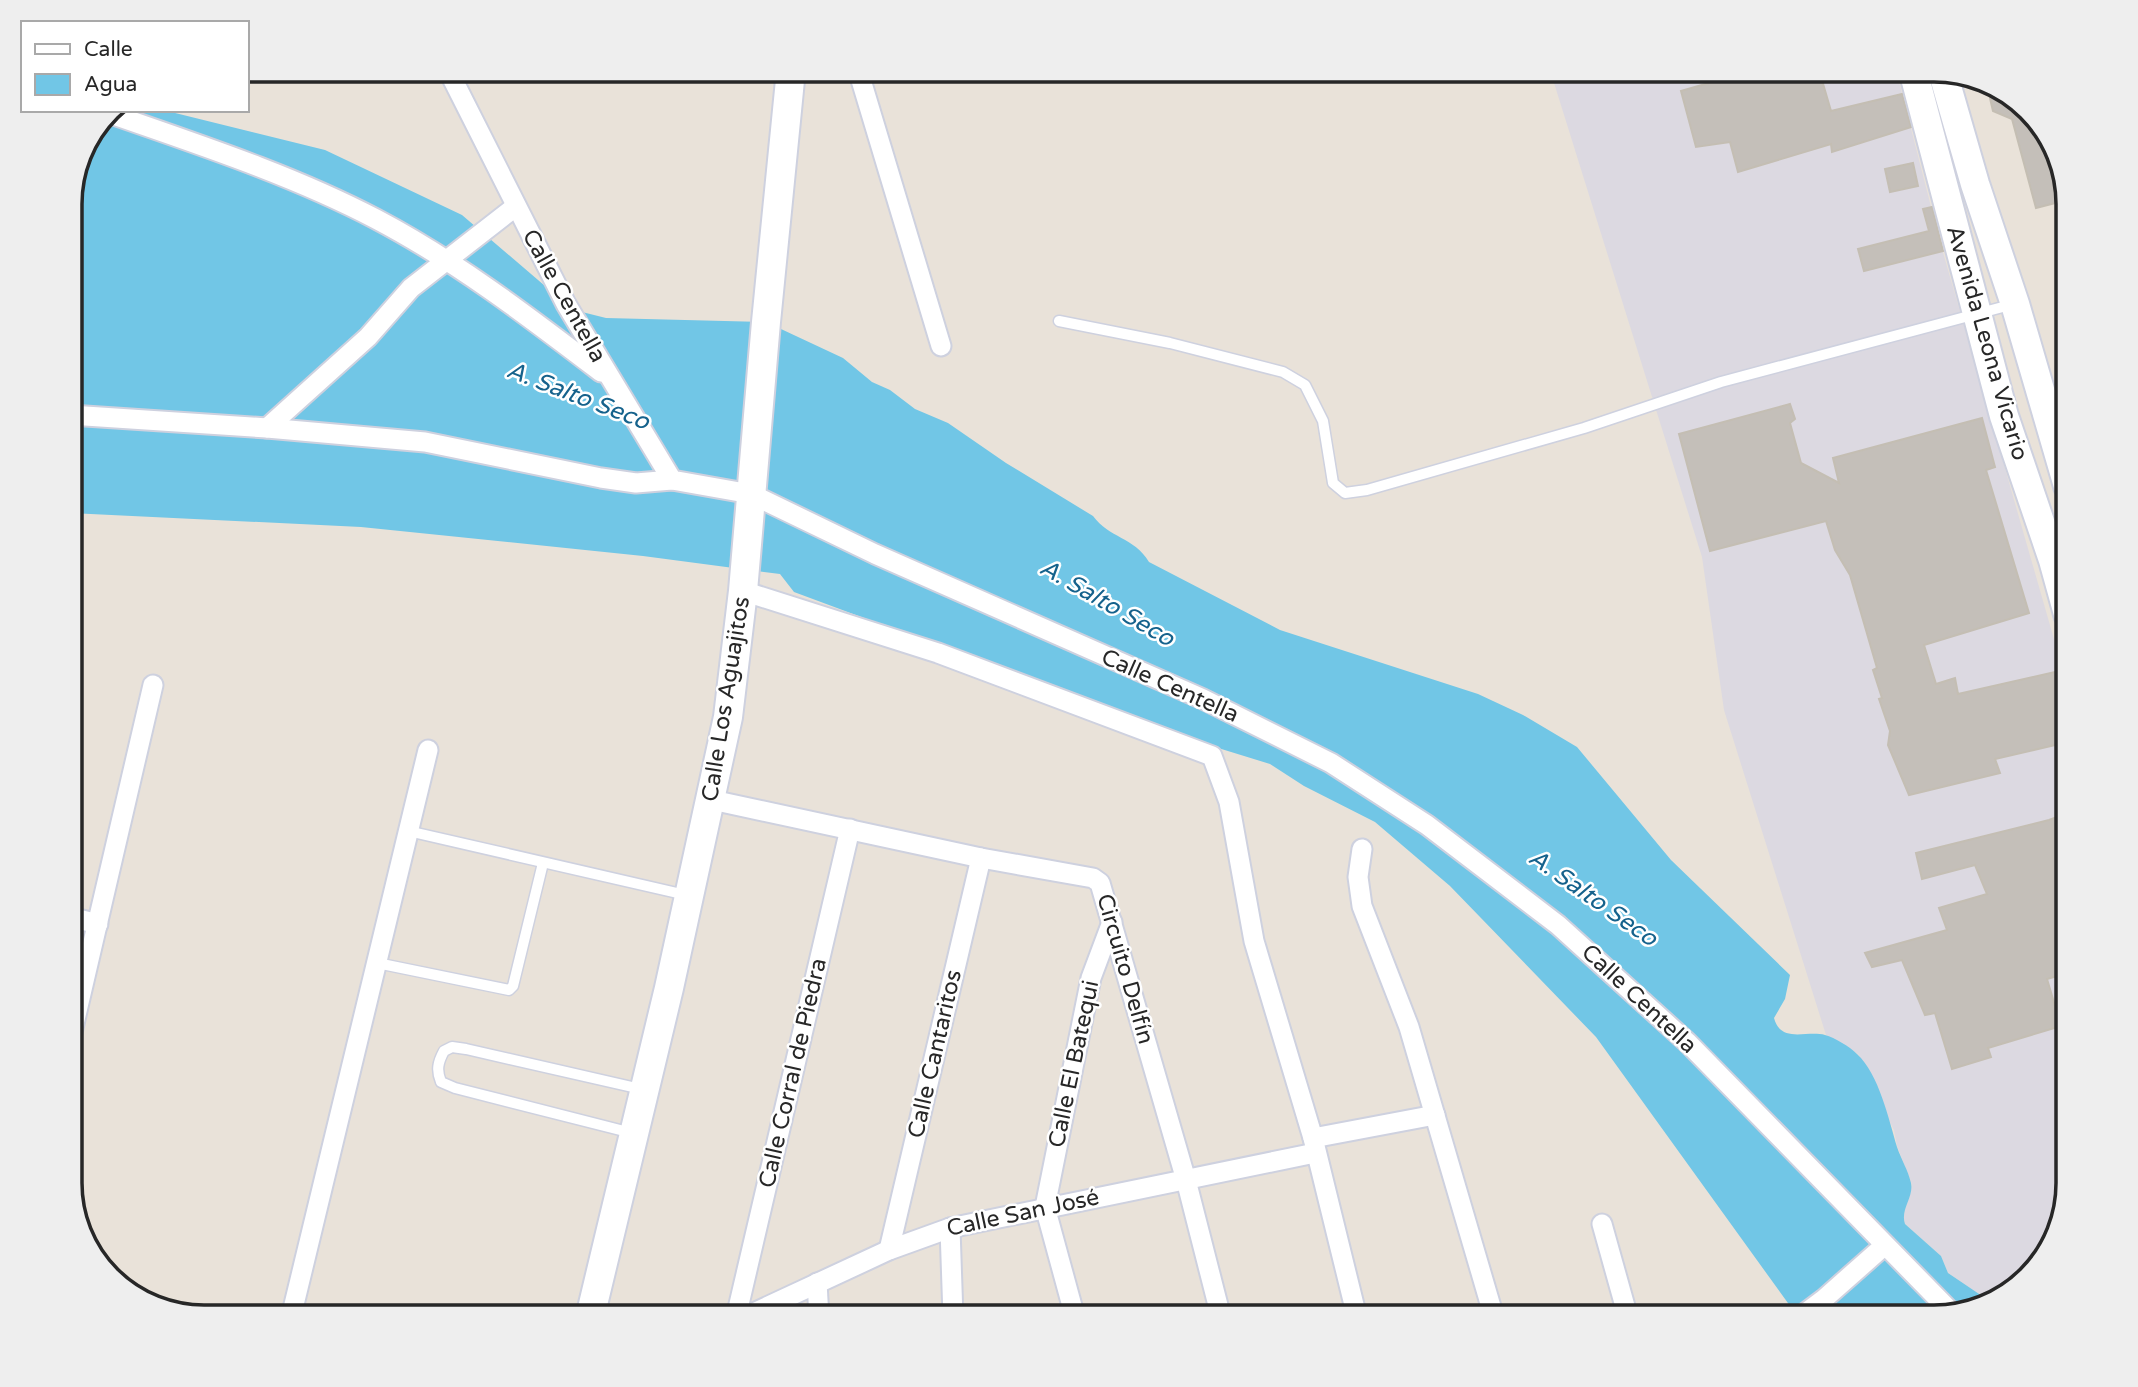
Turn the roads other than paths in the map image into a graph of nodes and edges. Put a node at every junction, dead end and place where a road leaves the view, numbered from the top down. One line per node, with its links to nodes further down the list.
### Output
1 (454, 82): 7 (street, Calle Centella)
2 (790, 82): 18 (street, Calle Los Aguajitos)
3 (862, 82): 12 (street)
4 (1916, 82): 10 (street, Avenida Leona Vicario)
5 (1946, 83): 9 (street, Avenida Leona Vicario)
6 (120, 117): 8 (street)
7 (515, 207): 8 (street); 13 (street, Calle Centella)
8 (445, 260): 13 (street); 15 (street)
9 (2015, 304): 10 (lane); 16 (street, Avenida Leona Vicario)
10 (1976, 314): 11 (lane); 19 (street, Avenida Leona Vicario)
11 (1059, 321)
12 (941, 346)
13 (610, 379): 17 (street, Calle Centella)
14 (83, 416): 15 (street)
15 (267, 428): 17 (street)
16 (2056, 445)
17 (671, 480): 18 (street, Calle Centella)
18 (751, 494): 20 (street, Calle Los Aguajitos); 43 (street, Calle Centella)
19 (2056, 571)
20 (743, 591): 23 (street, Calle Los Aguajitos); 38 (street)
21 (153, 685): 32 (street)
22 (428, 750): 25 (street)
23 (712, 800): 24 (street, Circuito Delfín); 29 (street, Calle Los Aguajitos)
24 (850, 830): 27 (street, Circuito Delfín); 49 (street, Calle Corral de Piedra)
25 (408, 831): 28 (lane); 33 (street)
26 (1362, 849): 36 (street)
27 (981, 858): 31 (street, Circuito Delfín); 44 (street, Calle Cantaritos)
28 (543, 863): 29 (lane); 33 (lane)
29 (690, 896): 35 (street, Calle Los Aguajitos)
30 (83, 920): 32 (street)
31 (1112, 922): 39 (street, Circuito Delfín); 40 (street, Calle El Batequi)
32 (98, 924): 34 (street)
33 (377, 962): 47 (street)
34 (83, 987)
35 (645, 1090): 37 (street, Calle Los Aguajitos); 37 (lane)
36 (1435, 1115): 38 (street, Calle San José); 56 (street)
37 (635, 1133): 48 (street, Calle Los Aguajitos)
38 (1314, 1145): 39 (street, Calle San José); 55 (street)
39 (1186, 1180): 40 (street, Calle San José); 54 (street, Circuito Delfín)
40 (1045, 1207): 42 (street, Calle San José); 53 (street)
41 (1602, 1224): 57 (street)
42 (950, 1228): 44 (street, Calle San José); 52 (street)
43 (1885, 1245): 46 (street, Calle Centella); 58 (street)
44 (889, 1250): 45 (street, Calle San José)
45 (817, 1283): 50 (street, Calle San José); 51 (street)
46 (1943, 1304)
47 (294, 1305)
48 (593, 1305)
49 (739, 1305)
50 (770, 1305)
51 (818, 1305)
52 (953, 1305)
53 (1072, 1305)
54 (1218, 1305)
55 (1354, 1305)
56 (1490, 1305)
57 (1625, 1305)
58 (1816, 1305)

